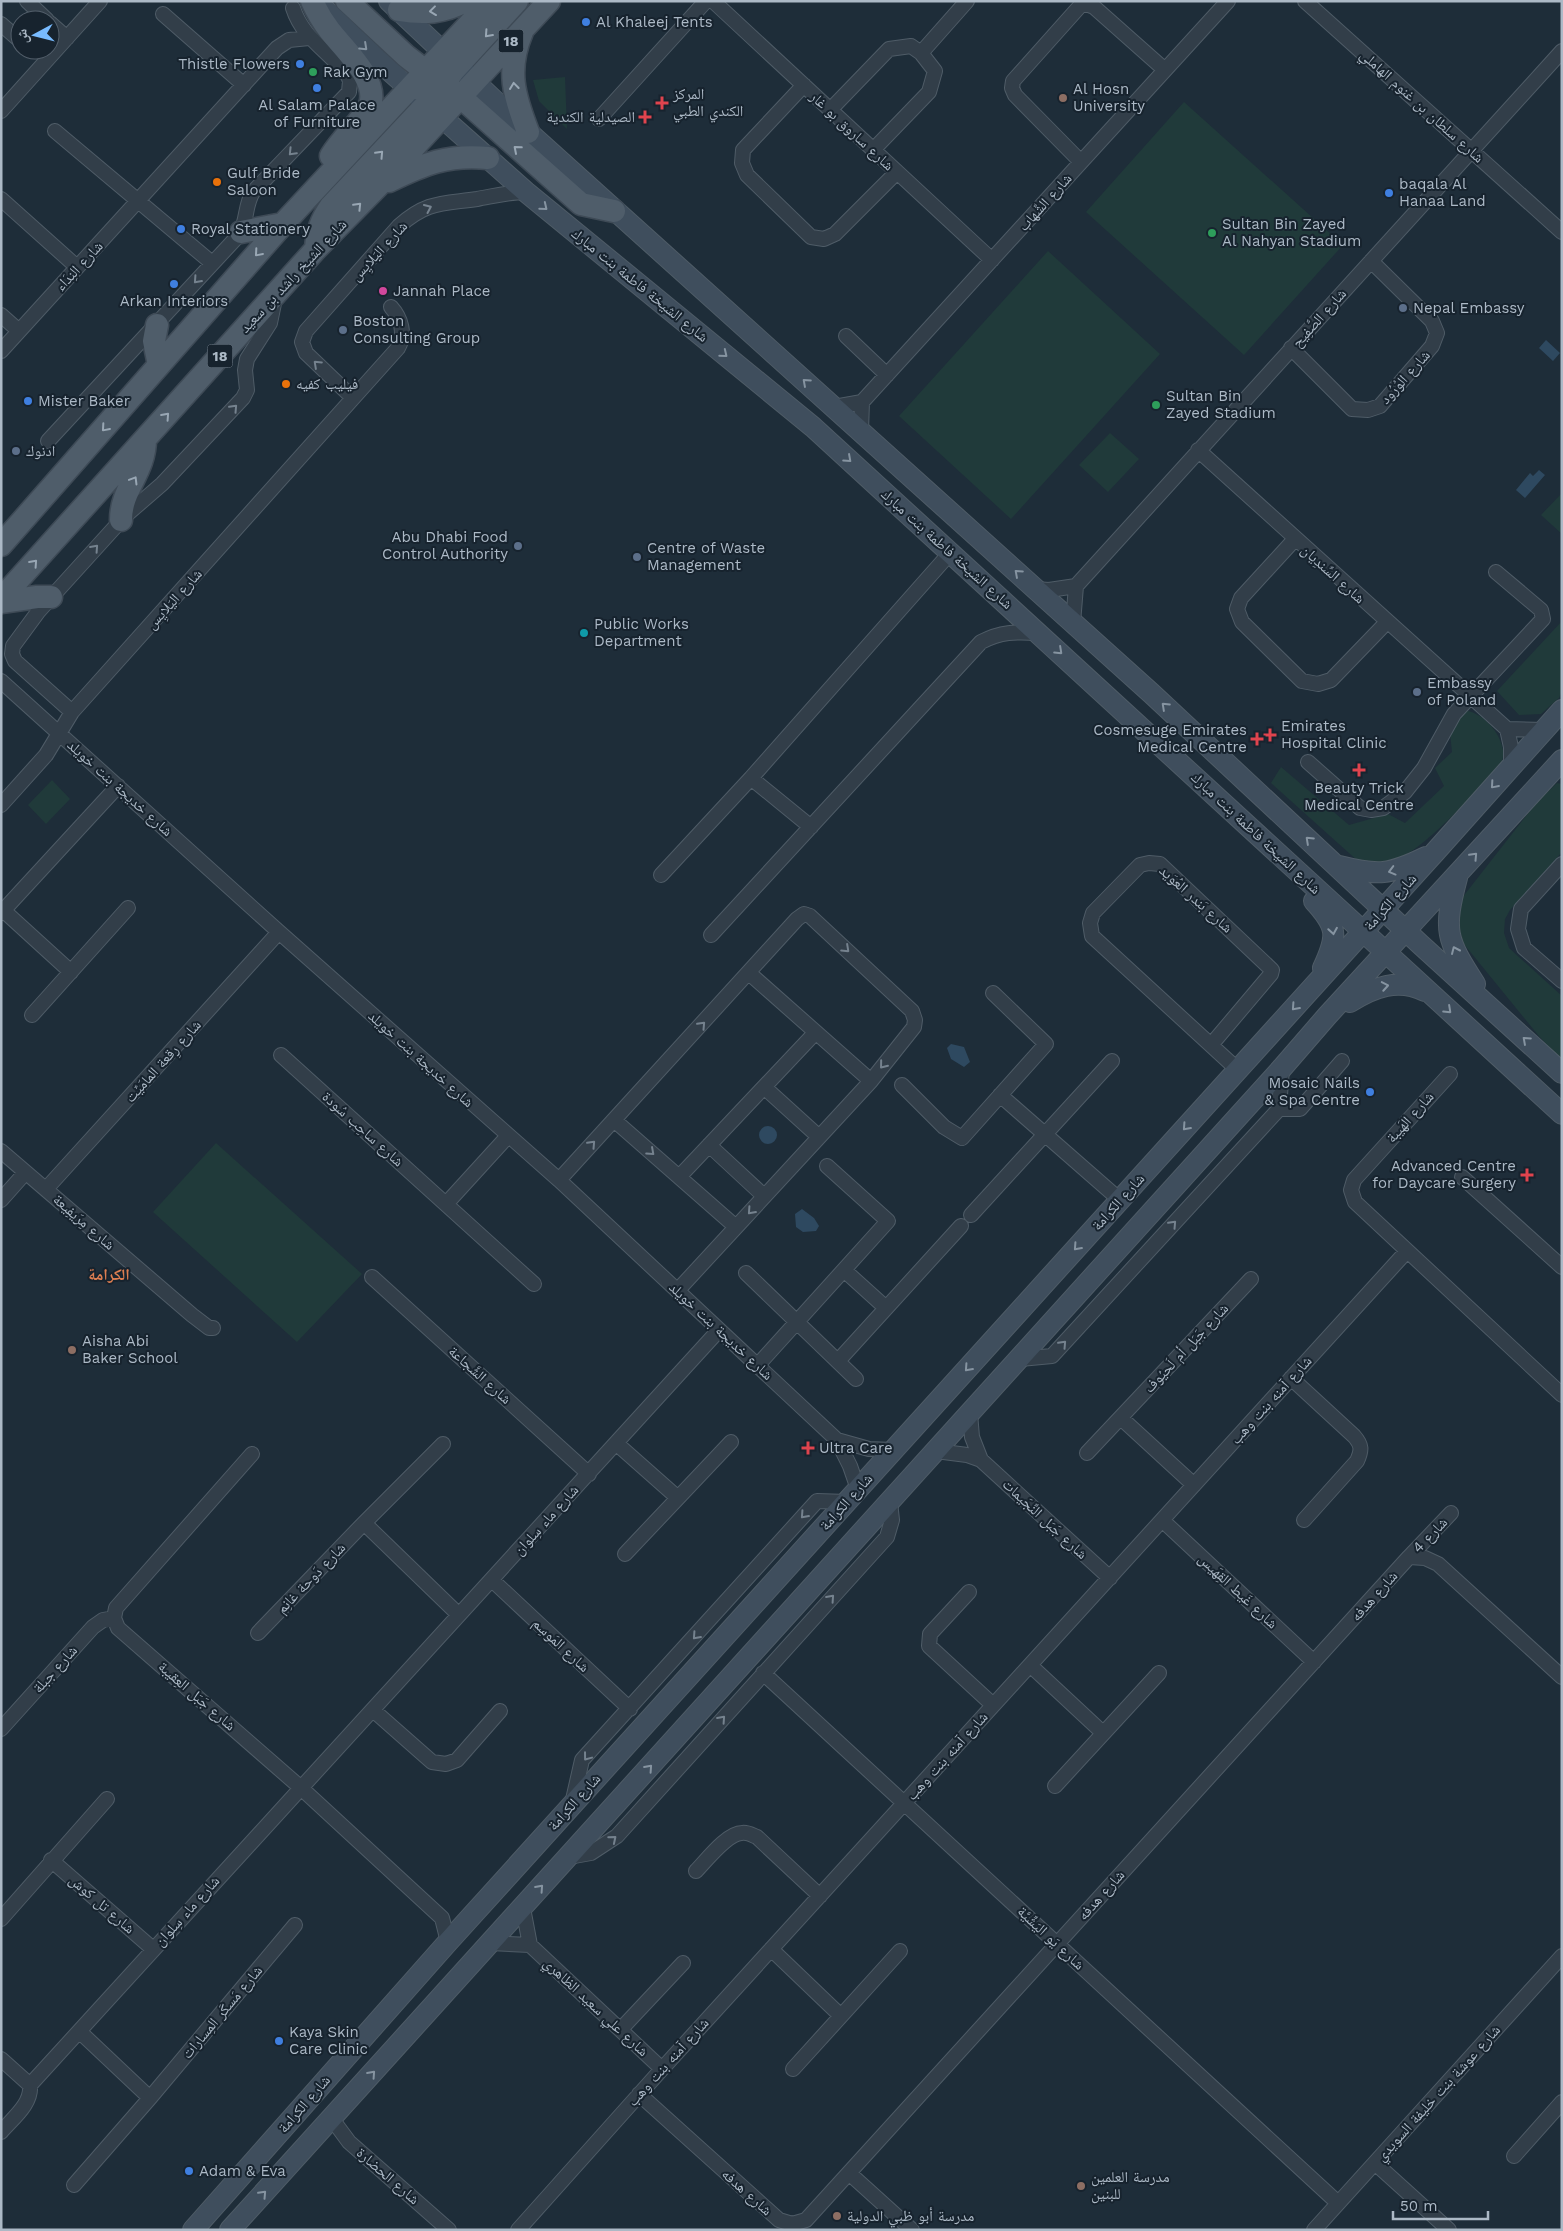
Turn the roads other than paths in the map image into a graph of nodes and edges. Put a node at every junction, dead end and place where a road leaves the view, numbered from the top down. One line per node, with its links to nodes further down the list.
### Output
1 (27, 1): 16 (street)
2 (100, 1): 20 (street)
3 (316, 1): 27 (main road, شارع الشيخة فاطمة بنت مبارك, one-way to 27)
4 (347, 1): 27 (main road)
5 (465, 1): 15 (main road, one-way to 15)
6 (491, 1): 27 (main road, شارع الشيخ راشد بن سعيد / 18)
7 (517, 1): 27 (main road, one-way to 27)
8 (549, 1): 18 (main road, شارع الشيخ راشد بن سعيد / 18)
9 (706, 1): 31 (street)
10 (713, 1): 28 (street, شارع ساروق بو غار)
11 (967, 1): 24 (street)
12 (1228, 1): 25 (street, شارع الشِّهاب)
13 (1305, 1): 35 (street, شارع سلطان بن غنوم الهاملي)
14 (299, 4): 21 (street); 22 (street, شارع النِدَاء); 39 (main road)
15 (394, 6): 27 (main road, شارع الشيخة فاطمة بنت مبارك)
16 (36, 10)
17 (163, 14): 26 (street)
18 (524, 27): 27 (main road, شارع الشيخ راشد بن سعيد / 18); 33 (main road, one-way to 18)
19 (60, 32): 20 (street)
20 (67, 38): 30 (street)
21 (309, 38): 22 (street, شارع النِدَاء); 46 (street, one-way to 46)
22 (278, 48): 26 (street, شارع النِدَاء)
23 (1562, 51): 35 (street, شارع الصَّفِيح)
24 (921, 53): 29 (street); 34 (street)
25 (1165, 70): 37 (street, شارع الشِّهاب); 37 (street)
26 (244, 85): 43 (street, شارع النِدَاء)
27 (443, 85): 33 (main road, شارع الشيخة فاطمة بنت مبارك); 36 (main road, شارع الشيخة فاطمة بنت مبارك); 39 (main road, شارع الشيخ راشد بن سعيد / 18); 40 (main road, شارع الشيخ راشد بن سعيد / 18); 44 (main road, one-way to 27); 48 (main road, one-way to 27)
28 (804, 85): 29 (street, شارع ساروق بو غار); 38 (street)
29 (830, 110): 34 (street, شارع ساروق بو غار)
30 (1, 112)
31 (599, 119)
32 (55, 131): 43 (street)
33 (528, 132): 44 (main road, شارع الشيخة فاطمة بنت مبارك)
34 (873, 150): 38 (street, شارع ساروق بو غار)
35 (1472, 150): 47 (street, شارع سلطان بن غنوم الهاملي); 50 (street, شارع الصَّفِيح)
36 (488, 158): 40 (main road); 41 (main road, شارع الشيخة فاطمة بنت مبارك)
37 (1081, 162): 49 (street, شارع الشِّهاب)
38 (897, 172): 49 (street, شارع ساروق بو غار)
39 (319, 186): 45 (main road, شارع الشيخ راشد بن سعيد / 18)
40 (377, 187): 48 (main road, شارع الشيخ راشد بن سعيد / 18, one-way to 40)
41 (526, 192): 63 (street, شارع اليَلايِس, one-way to 41); 73 (main road, شارع الشيخة فاطمة بنت مبارك, one-way to 73)
42 (1, 199): 52 (street)
43 (139, 200): 51 (street); 52 (street, شارع النِدَاء)
44 (614, 211): 65 (main road, شارع الشيخة فاطمة بنت مبارك, one-way to 44)
45 (283, 224): 46 (main road); 61 (main road, شارع الشيخ راشد بن سعيد / 18, one-way to 61)
46 (241, 232): 51 (street)
47 (1562, 232)
48 (316, 250): 53 (main road, شارع الشيخ راشد بن سعيد / 18)
49 (992, 260): 62 (street, شارع الشِّهاب)
50 (1371, 261): 59 (street, شارع الصَّفِيح); 59 (street, شارع الوُرُود)
51 (212, 263): 56 (street, one-way to 56)
52 (77, 267): 57 (street, شارع النِدَاء)
53 (276, 293): 67 (main road, شارع الشيخ راشد بن سعيد / 18, one-way to 53); 70 (street, one-way to 53)
54 (391, 307): 63 (street, شارع اليَلايِس)
55 (1, 315): 57 (street)
56 (157, 325): 61 (main road); 68 (street)
57 (19, 331): 60 (street, شارع النِدَاء)
58 (846, 336): 62 (street)
59 (1291, 348): 69 (street, شارع الصَّفِيح)
60 (1, 351)
61 (160, 365): 72 (main road, شارع الشيخ راشد بن سعيد / 18, one-way to 72)
62 (887, 375): 64 (street, شارع الشِّهاب)
63 (353, 398): 85 (street, شارع اليَلايِس)
64 (862, 402): 65 (street); 66 (street)
65 (834, 407): 66 (main road, شارع الشيخة فاطمة بنت مبارك)
66 (861, 432): 76 (main road, شارع الشيخة فاطمة بنت مبارك, one-way to 66)
67 (144, 439): 70 (main road, one-way to 67); 78 (main road, شارع الشيخ راشد بن سعيد / 18, one-way to 67)
68 (48, 441)
69 (1198, 450): 71 (street, شارع السِّندِيان); 75 (street, شارع الصَّفِيح)
70 (122, 520): 77 (street, one-way to 70)
71 (1294, 539): 79 (street, شارع السِّندِيان); 79 (street)
72 (1, 545)
73 (951, 552): 81 (main road, شارع الشيخة فاطمة بنت مبارك); 93 (street)
74 (1496, 572): 83 (street)
75 (1076, 586): 76 (street); 80 (street)
76 (1035, 589): 80 (main road, شارع الشيخة فاطمة بنت مبارك)
77 (50, 598): 78 (main road); 85 (street)
78 (1, 601)
79 (1387, 622): 83 (street, شارع السِّندِيان)
80 (1073, 623): 99 (main road, شارع الشيخة فاطمة بنت مبارك, one-way to 80)
81 (1039, 633): 96 (street); 102 (main road, شارع الشيخة فاطمة بنت مبارك, one-way to 102)
82 (1, 681): 88 (street, شارع خديجة بنت خويلد)
83 (1470, 696): 86 (street, شارع السِّندِيان); 90 (street)
84 (1562, 710): 87 (main road, شارع الكرامة)
85 (72, 712): 88 (street, شارع اليَلايِس)
86 (1508, 729): 87 (street); 91 (street)
87 (1544, 730): 91 (main road, شارع الكرامة)
88 (60, 733): 94 (street, شارع خديجة بنت خويلد); 95 (street, شارع اليَلايِس)
89 (1562, 760): 92 (main road, شارع الكرامة)
90 (1308, 762)
91 (1511, 766): 97 (main road, شارع الكرامة, one-way to 97)
92 (1554, 776): 100 (main road, شارع الكرامة, one-way to 92)
93 (750, 778): 96 (street); 101 (street)
94 (118, 786): 105 (street); 107 (street, شارع خديجة بنت خويلد)
95 (1, 805)
96 (811, 827): 109 (street)
97 (1436, 851): 99 (main road, one-way to 99); 104 (main road, شارع الكرامة)
98 (1562, 864): 113 (street)
99 (1335, 865): 104 (main road, شارع الشيخة فاطمة بنت مبارك)
100 (1458, 874): 106 (main road, شارع الكرامة); 117 (main road, one-way to 100)
101 (661, 875)
102 (1300, 875): 108 (main road, شارع الشيخة فاطمة بنت مبارك); 114 (main road, one-way to 114)
103 (128, 908): 111 (street)
104 (1383, 909): 106 (main road, شارع الشيخة فاطمة بنت مبارك); 108 (main road, شارع الكرامة)
105 (2, 912): 111 (street)
106 (1406, 931): 110 (main road, شارع الكرامة); 117 (main road, شارع الشيخة فاطمة بنت مبارك)
107 (279, 932): 137 (street, شارع خديجة بنت خويلد); 146 (street, شارع رِقعة المامَيِّت)
108 (1363, 932): 110 (main road, شارع الشيخة فاطمة بنت مبارك); 114 (main road, شارع الكرامة)
109 (711, 936)
110 (1386, 954): 116 (main road, شارع الشيخة فاطمة بنت مبارك); 119 (main road, شارع الكرامة)
111 (71, 972): 118 (street)
112 (749, 973): 120 (street); 129 (street, one-way to 129); 135 (street, one-way to 112)
113 (1562, 981)
114 (1316, 984): 126 (main road, شارع الكرامة, one-way to 126)
115 (993, 993): 132 (street)
116 (1429, 993): 119 (main road, one-way to 116); 134 (main road, شارع الشيخة فاطمة بنت مبارك, one-way to 134)
117 (1489, 1007): 127 (main road, شارع الشيخة فاطمة بنت مبارك, one-way to 117)
118 (32, 1016)
119 (1327, 1016): 125 (main road, شارع الكرامة)
120 (815, 1033): 129 (street); 131 (street)
121 (1211, 1045): 121 (street, شارع بَندر العُوَيد); 126 (street, شارع بَندر العُوَيد)
122 (281, 1055): 150 (street, شارع ساحِب سُودة)
123 (1112, 1061): 136 (street)
124 (1342, 1061): 133 (street)
125 (1282, 1068): 133 (street); 166 (main road, شارع الكرامة)
126 (1238, 1070): 149 (main road, شارع الكرامة, one-way to 149)
127 (1562, 1073)
128 (1450, 1074): 154 (street, شارع الهَيبة)
129 (870, 1081): 138 (street)
130 (902, 1085): 132 (street)
131 (764, 1087): 138 (street); 139 (street)
132 (1000, 1094): 136 (street)
133 (1279, 1109): 166 (street, one-way to 133)
134 (1562, 1114)
135 (614, 1120): 143 (street, one-way to 143); 145 (street, one-way to 135)
136 (1046, 1135): 149 (street); 151 (street)
137 (508, 1136): 145 (street, شارع خديجة بنت خويلد); 150 (street)
138 (818, 1136): 147 (street)
139 (709, 1145): 143 (street); 147 (street)
140 (1, 1150): 142 (street, شارع مِرَيفِيعة)
141 (827, 1166): 156 (street)
142 (25, 1173): 146 (street, شارع مِرَيفِيعة); 148 (street)
143 (679, 1176): 153 (street)
144 (1462, 1177): 155 (street)
145 (559, 1180): 161 (street, شارع خديجة بنت خويلد)
146 (46, 1189): 164 (street, شارع مِرَيفِيعة)
147 (764, 1196): 153 (street, one-way to 153)
148 (1, 1200)
149 (1120, 1200): 178 (main road, شارع الكرامة, one-way to 178)
150 (446, 1204): 160 (street, شارع ساحِب سُودة)
151 (971, 1215)
152 (961, 1226): 162 (street)
153 (736, 1227): 161 (street)
154 (1407, 1251): 169 (street, شارع آمنه بنت وهب); 171 (street)
155 (1562, 1267)
156 (844, 1270): 162 (street); 163 (street)
157 (746, 1272): 163 (street)
158 (372, 1277): 183 (street, شارع الشَّجاعة)
159 (1251, 1279): 173 (street, شارع جَبَل أم لَحيُوف)
160 (534, 1284)
161 (678, 1290): 165 (street, شارع خديجة بنت خويلد)
162 (886, 1308): 167 (street)
163 (797, 1323): 167 (street); 168 (street)
164 (213, 1328)
165 (719, 1330): 168 (street, شارع خديجة بنت خويلد); 177 (street, شارع ماء سِلوان)
166 (1020, 1358): 172 (main road, شارع الكرامة)
167 (838, 1361): 170 (street)
168 (757, 1366): 174 (street, شارع خديجة بنت خويلد)
169 (1291, 1378): 184 (street, شارع آمنه بنت وهب); 190 (street)
170 (856, 1379)
171 (1562, 1395)
172 (970, 1413): 179 (main road, شارع الكرامة); 182 (street, شارع جَبَل النِّجَيمات)
173 (1121, 1418): 180 (street, شارع جَبَل أم لَحيُوف); 184 (street)
174 (837, 1440): 178 (street, شارع خديجة بنت خويلد); 185 (street, شارع خديجة بنت خويلد)
175 (731, 1442): 186 (street)
176 (443, 1444): 191 (street, شارع دَوحة غانِم)
177 (617, 1444): 183 (street, شارع ماء سِلوان); 186 (street)
178 (893, 1450): 185 (main road, شارع الكرامة)
179 (936, 1451): 182 (street, شارع جَبَل النِّجَيمات); 187 (main road, شارع الكرامة)
180 (1087, 1453)
181 (252, 1454): 198 (street)
182 (981, 1460): 194 (street, شارع جَبَل النِّجَيمات)
183 (588, 1474): 195 (street, شارع ماء سِلوان)
184 (1194, 1485): 189 (street, شارع آمنه بنت وهب)
185 (852, 1495): 206 (street, one-way to 206); 215 (main road, شارع الكرامة)
186 (678, 1498): 192 (street)
187 (890, 1502): 203 (street, one-way to 187); 216 (main road, شارع الكرامة, one-way to 187)
188 (1451, 1513): 193 (street, شارع 4)
189 (1162, 1520): 194 (street, شارع آمنه بنت وهب); 200 (street, شارع غَيط القِهَيس)
190 (1304, 1520)
191 (364, 1523): 197 (street); 199 (street, شارع دَوحة غانِم)
192 (625, 1554)
193 (1409, 1557): 200 (street, شارع هدفه); 204 (street, شارع هدفه)
194 (1110, 1578): 201 (street, شارع آمنه بنت وهب)
195 (492, 1580): 197 (street, شارع ماء سِلوان); 206 (street, شارع المَوسِم)
196 (969, 1592): 205 (street, شارع آمنه بنت وهب)
197 (459, 1615): 207 (street, شارع ماء سِلوان)
198 (114, 1618): 209 (street, شارع جبلة); 212 (street, شارع جَبَل العِقيبة)
199 (258, 1634)
200 (1314, 1662): 227 (street, شارع هدفه)
201 (1030, 1665): 205 (street, شارع آمنه بنت وهب); 210 (street)
202 (1159, 1672): 210 (street)
203 (763, 1673): 214 (street, شارع يَو اليَشِّيَّة); 216 (street, one-way to 203)
204 (1562, 1677)
205 (993, 1705): 214 (street, شارع آمنه بنت وهب)
206 (630, 1709): 215 (street, one-way to 215)
207 (373, 1710): 208 (street); 212 (street, شارع ماء سِلوان)
208 (500, 1712)
209 (1, 1729)
210 (1104, 1733): 211 (street)
211 (1055, 1786)
212 (300, 1787): 222 (street, شارع جَبَل العِقيبة); 229 (street, شارع ماء سِلوان)
213 (107, 1799): 217 (street)
214 (904, 1803): 219 (street, شارع آمنه بنت وهب); 227 (street, شارع يَو اليَشِّيَّة)
215 (571, 1805): 221 (main road, شارع الكرامة)
216 (569, 1857): 220 (main road, شارع الكرامة, one-way to 216)
217 (51, 1860): 223 (street); 229 (street, شارع تل كوش)
218 (696, 1871): 219 (street)
219 (820, 1896): 230 (street, شارع آمنه بنت وهب)
220 (523, 1908): 226 (main road, شارع الكرامة); 228 (street, شارع علي سعيد الظاهري)
221 (471, 1916): 222 (street); 225 (main road, شارع الكرامة)
222 (442, 1918): 225 (street)
223 (1, 1919)
224 (295, 1925): 242 (street, شارع مَسكَر المِسارات)
225 (448, 1942): 251 (main road, شارع الكرامة)
226 (490, 1944): 228 (street, شارع علي سعيد الظاهري); 244 (main road, شارع الكرامة, one-way to 226)
227 (1057, 1944): 248 (street, شارع هدفه); 250 (street, شارع يَو اليَشِّيَّة)
228 (530, 1945): 235 (street, شارع علي سعيد الظاهري)
229 (153, 1949): 236 (street, شارع ماء سِلوان)
230 (771, 1949): 234 (street); 238 (street, شارع آمنه بنت وهب)
231 (900, 1951): 234 (street)
232 (1562, 1956): 247 (street, شارع عوشة بنت خليفة السويدي)
233 (683, 1963): 235 (street)
234 (841, 2016): 239 (street)
235 (620, 2029): 238 (street, شارع علي سعيد الظاهري)
236 (80, 2032): 240 (street, شارع ماء سِلوان); 242 (street)
237 (1, 2058): 240 (street)
238 (662, 2069): 241 (street, شارع آمنه بنت وهب)
239 (793, 2069)
240 (30, 2085): 245 (street)
241 (639, 2094): 248 (street, شارع هدفه); 254 (street, شارع آمنه بنت وهب)
242 (150, 2098): 249 (street, شارع مَسكَر المِسارات)
243 (1562, 2102): 246 (street)
244 (332, 2118): 252 (main road, شارع الكرامة, one-way to 244); 253 (street, شارع الحضارة)
245 (1, 2132)
246 (1514, 2156)
247 (1375, 2163): 250 (street, شارع عوشة بنت خليفة السويدي); 257 (street)
248 (849, 2172): 255 (street)
249 (74, 2185)
250 (1338, 2203): 256 (street, شارع عوشة بنت خليفة السويدي)
251 (193, 2230)
252 (230, 2230)
253 (449, 2230)
254 (518, 2230)
255 (912, 2230)
256 (1314, 2230)
257 (1449, 2230)

